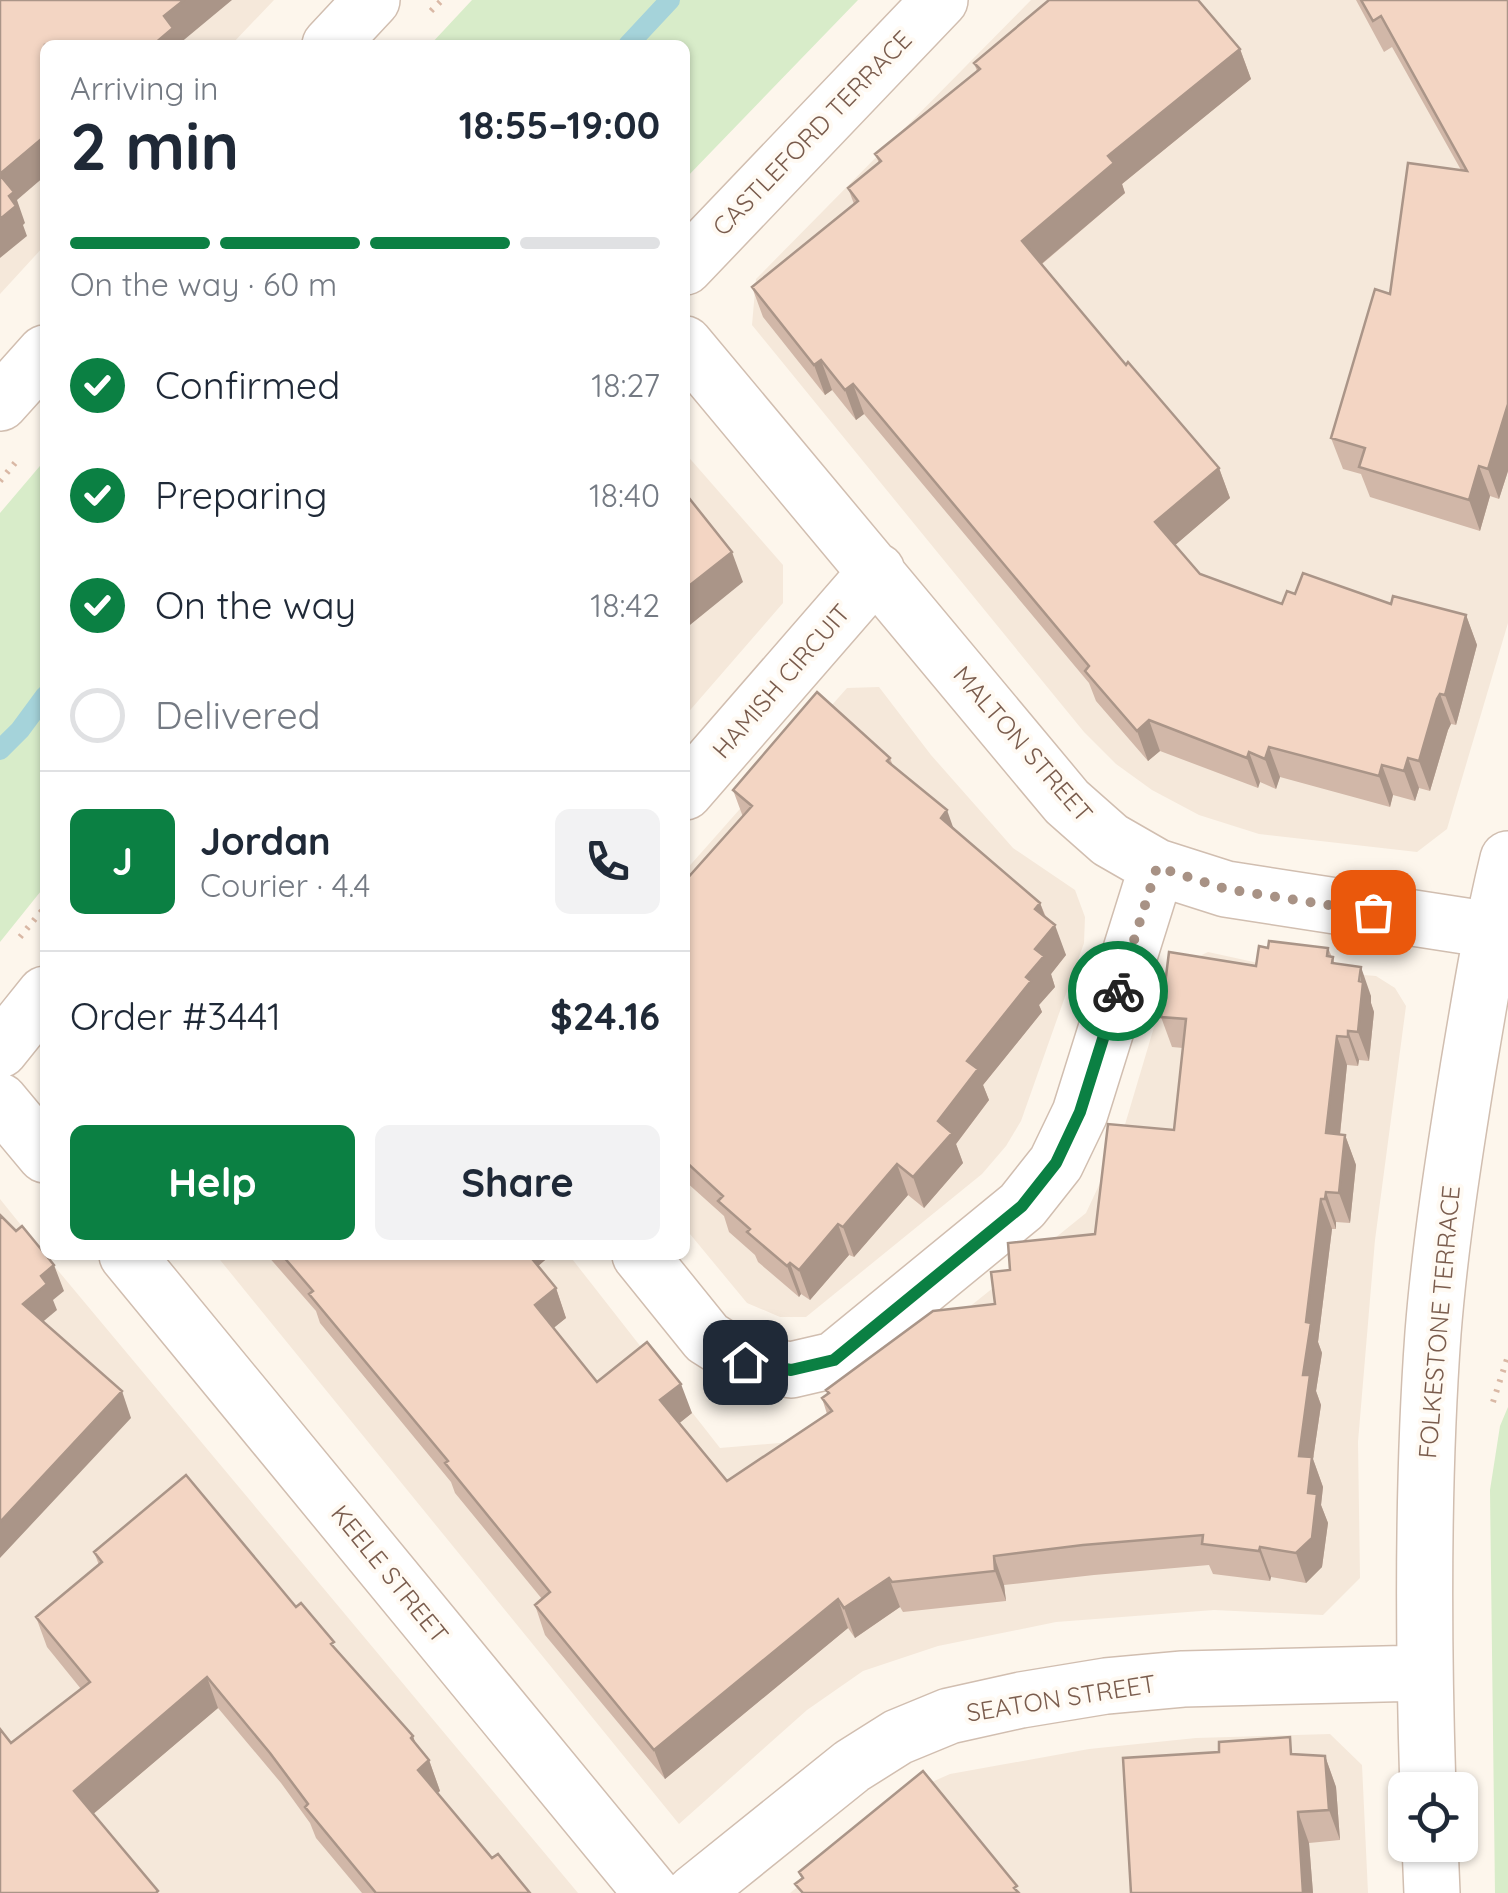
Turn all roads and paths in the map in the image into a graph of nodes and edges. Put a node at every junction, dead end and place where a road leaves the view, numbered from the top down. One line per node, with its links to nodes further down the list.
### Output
1 (372, 0): 3 (street)
2 (940, 0): 4 (street, CASTLEFORD TERRACE)
3 (335, 40)
4 (690, 263)
5 (690, 350): 8 (street, MALTON STREET)
6 (40, 359): 7 (street)
7 (0, 402)
8 (876, 571): 9 (street, HAMISH CIRCUIT); 11 (street, MALTON STREET)
9 (690, 786)
10 (1508, 860): 12 (street, FOLKESTONE TERRACE)
11 (1157, 867): 12 (street, MALTON STREET); 18 (street)
12 (1490, 930): 19 (street, FOLKESTONE TERRACE)
13 (40, 1000): 14 (street)
14 (0, 1050)
15 (0, 1101): 16 (street)
16 (40, 1149)
17 (132, 1260): 22 (street, KEELE STREET)
18 (644, 1260)
19 (1424, 1673): 20 (street, FOLKESTONE TERRACE); 23 (street, SEATON STREET)
20 (1427, 1772)
21 (1431, 1862): 24 (street)
22 (652, 1893)
23 (694, 1893)
24 (1432, 1893)

